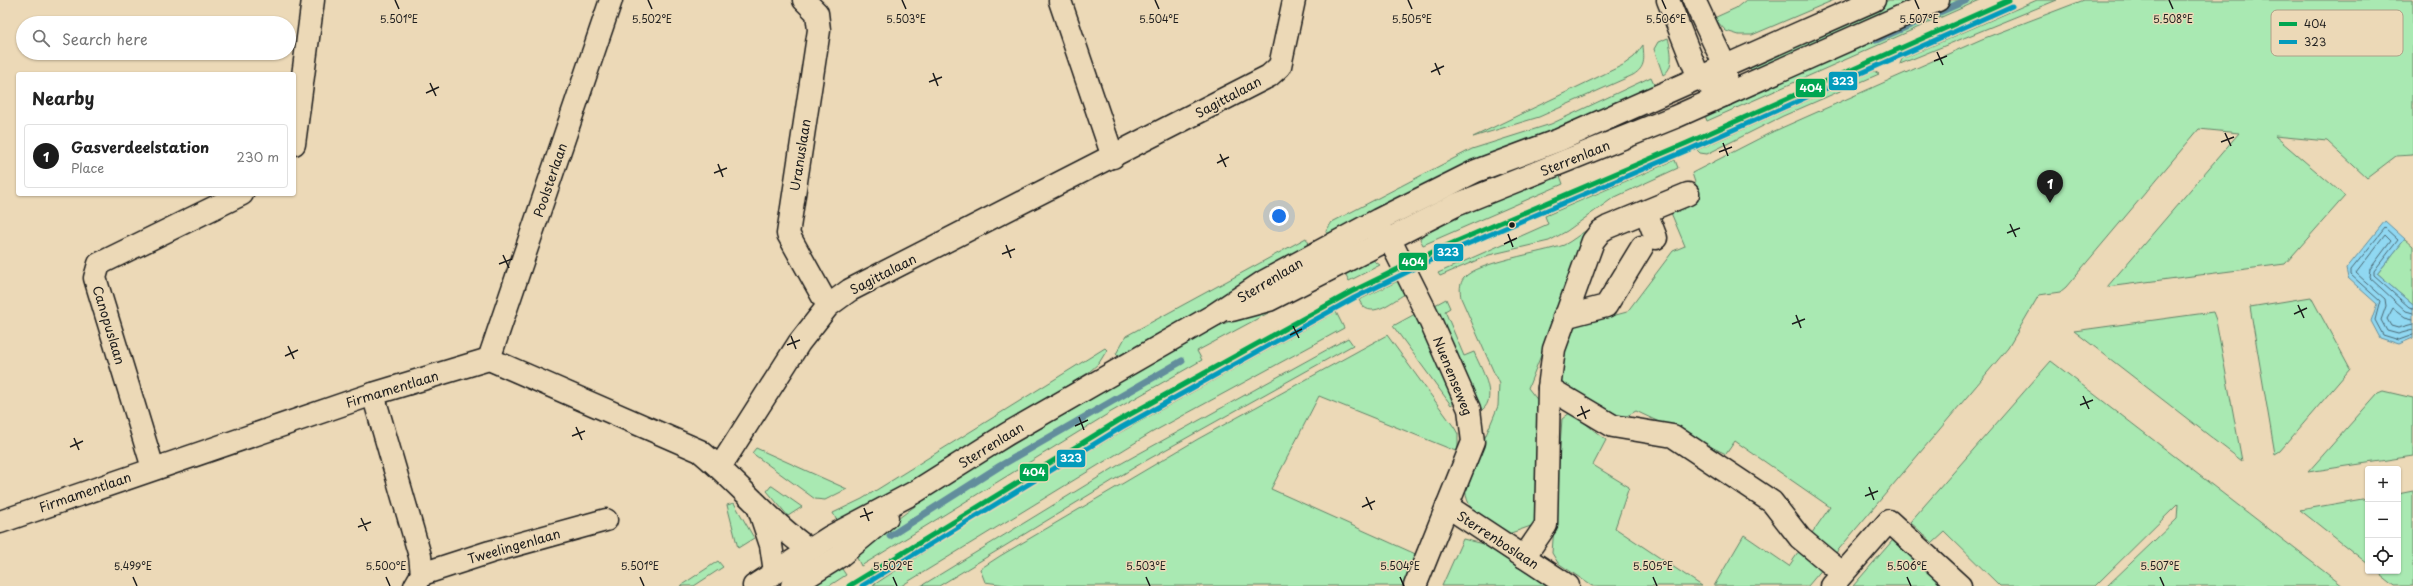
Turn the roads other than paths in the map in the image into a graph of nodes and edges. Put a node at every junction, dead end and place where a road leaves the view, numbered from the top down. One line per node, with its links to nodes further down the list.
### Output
1 (313, 0): 13 (street)
2 (611, 0): 23 (street, Poolsterlaan)
3 (804, 0): 20 (street, Uranuslaan)
4 (1294, 0): 14 (street, Sagittalaan)
5 (1668, 0): 11 (street)
6 (1694, 0): 10 (street)
7 (1874, 0): 10 (street, Sterrenlaan)
8 (1938, 0): 12 (street, Sterrenlaan)
9 (1060, 1): 14 (street)
10 (1725, 66): 11 (street, Sterrenlaan); 12 (street)
11 (1699, 78): 12 (street); 18 (street, Sterrenlaan)
12 (1725, 95): 19 (street, Sterrenlaan)
13 (296, 129)
14 (1113, 157): 20 (street, Sagittalaan)
15 (1688, 194): 17 (street)
16 (238, 196): 27 (street, Canopuslaan)
17 (1646, 212): 22 (street); 22 (street)
18 (1367, 226): 19 (street); 21 (street, Sterrenlaan)
19 (1389, 238): 21 (street, Sterrenlaan); 29 (street, Nuenenseweg)
20 (828, 306): 26 (street, Sagittalaan)
21 (1214, 315): 28 (street, Sterrenlaan)
22 (1564, 316): 24 (street)
23 (489, 359): 25 (street, Firmamentlaan); 26 (street)
24 (1549, 388): 34 (street); 37 (street)
25 (373, 394): 27 (street, Firmamentlaan); 36 (street, Tweelingenlaan)
26 (720, 467): 30 (street)
27 (153, 468): 32 (street, Firmamentlaan)
28 (915, 492): 33 (street, Sterrenlaan); 39 (street, Sterrenlaan)
29 (1447, 506): 34 (street, Sterrenboslaan); 40 (street, Nuenenseweg)
30 (759, 509): 33 (street); 35 (street)
31 (606, 520): 36 (street, Tweelingenlaan)
32 (0, 522)
33 (810, 550): 35 (street, Sterrenlaan)
34 (1524, 557): 41 (street, Sterrenboslaan)
35 (775, 572): 38 (street, Sterrenlaan)
36 (419, 580)
37 (1837, 580): 42 (street)
38 (754, 586)
39 (792, 586)
40 (1415, 586)
41 (1568, 586)
42 (1960, 586)

